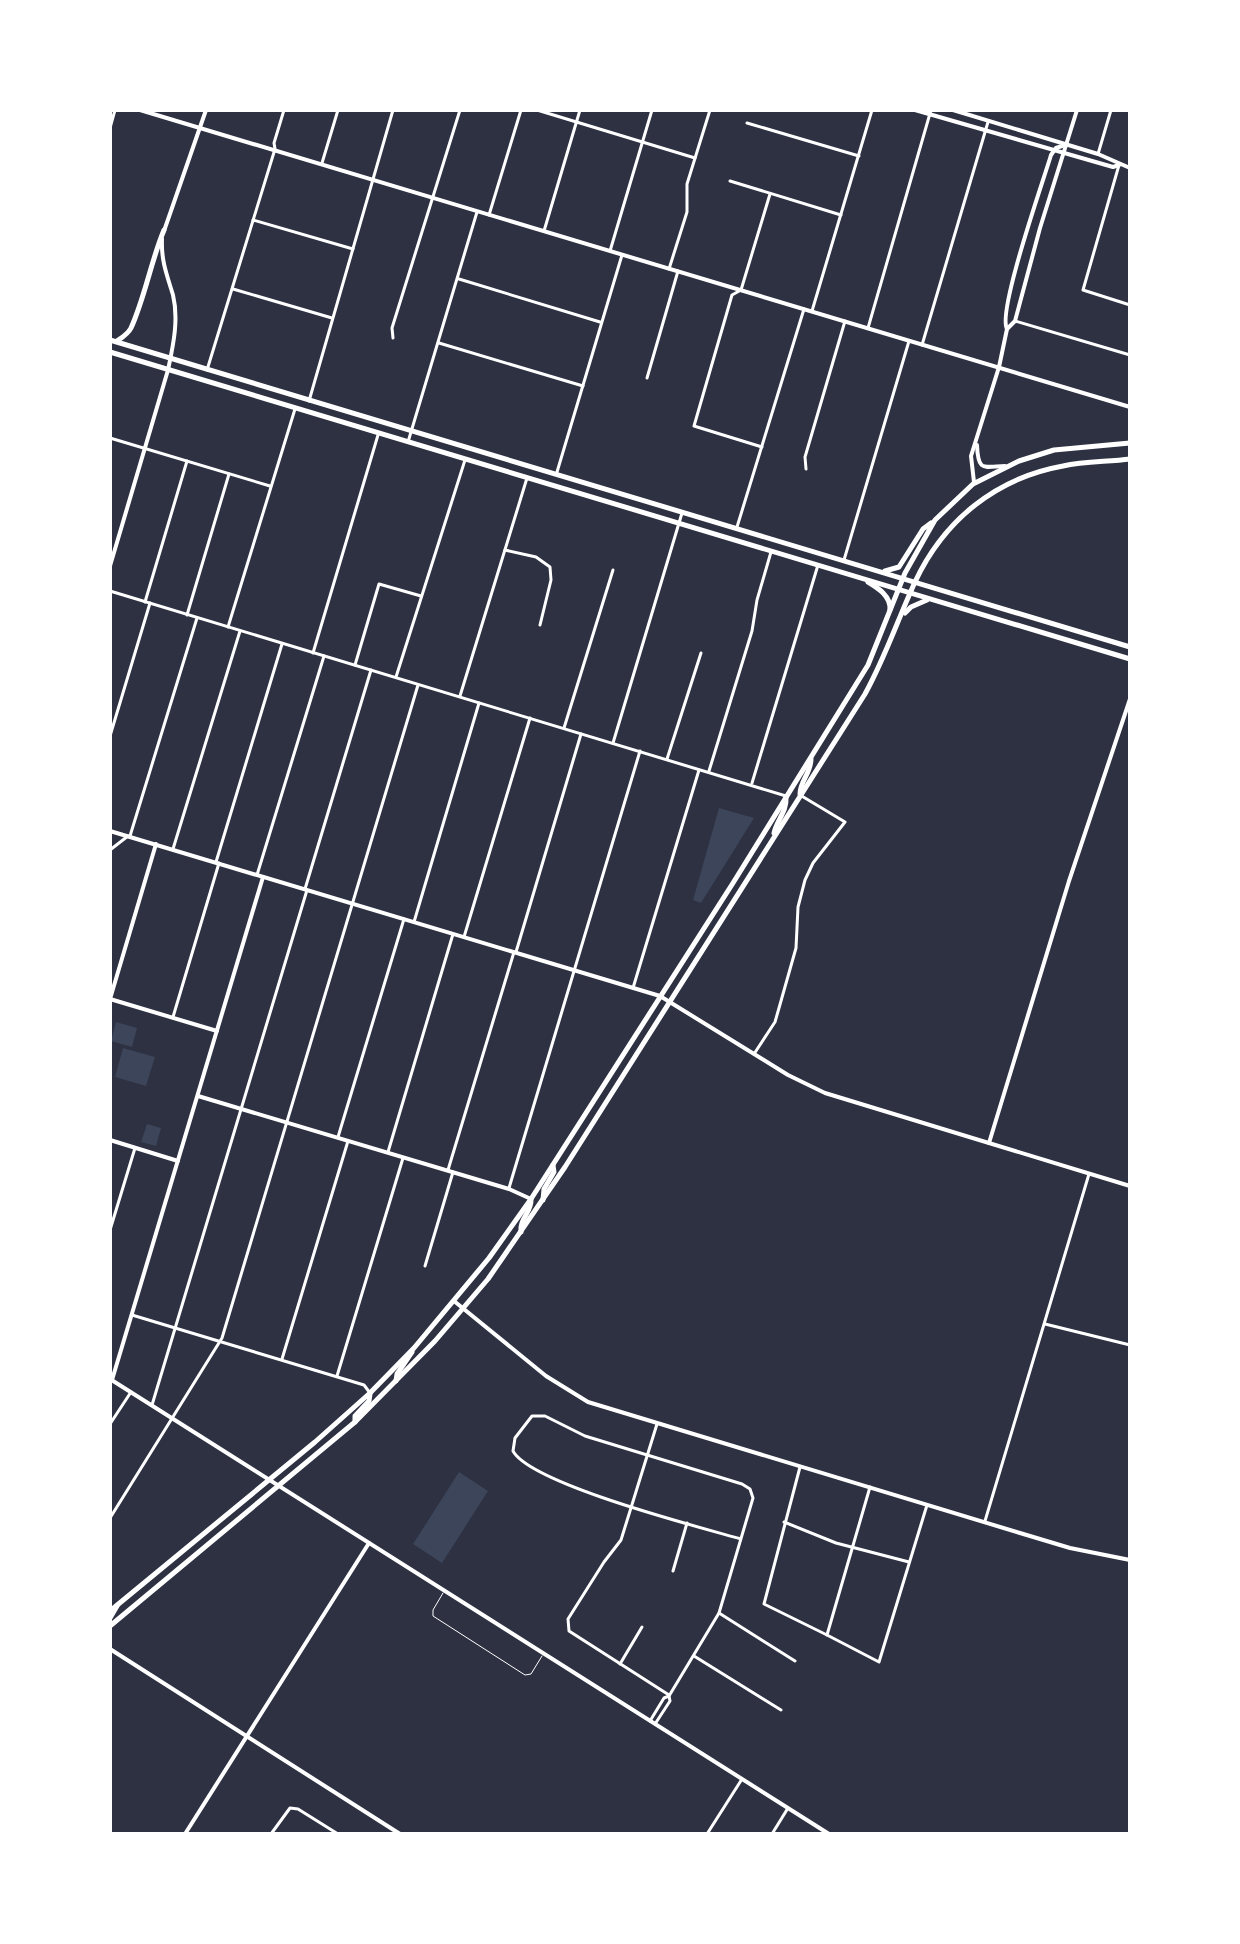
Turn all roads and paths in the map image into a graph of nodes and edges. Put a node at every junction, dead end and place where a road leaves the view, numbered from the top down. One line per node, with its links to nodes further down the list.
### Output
1 (115, 110): 23 (street)
2 (140, 110): 22 (street)
3 (206, 110): 22 (street)
4 (284, 110): 27 (street)
5 (338, 110): 33 (street)
6 (393, 110): 36 (street)
7 (460, 110): 39 (street)
8 (521, 110): 41 (street)
9 (537, 110): 20 (street)
10 (580, 110): 20 (street)
11 (652, 110): 25 (street)
12 (710, 110): 32 (street)
13 (872, 110): 31 (street)
14 (915, 110): 18 (street)
15 (953, 110): 19 (street)
16 (1077, 110): 26 (street)
17 (1111, 110): 30 (street)
18 (931, 112): 24 (street); 61 (street)
19 (989, 120): 24 (street); 26 (street)
20 (576, 122): 25 (street); 45 (street)
21 (747, 123): 31 (street)
22 (198, 127): 27 (street); 44 (street)
23 (110, 128)
24 (985, 131): 28 (street); 67 (street)
25 (643, 142): 32 (street); 47 (street)
26 (1065, 145): 28 (street); 29 (street); 30 (street)
27 (275, 149): 33 (street); 43 (street)
28 (1053, 151): 29 (street); 62 (street)
29 (1064, 153): 34 (street); 59 (street)
30 (1098, 154): 34 (street)
31 (859, 156): 42 (street)
32 (695, 158): 49 (street)
33 (322, 163): 36 (street)
34 (1119, 165): 35 (street); 54 (street)
35 (1130, 168)
36 (373, 179): 39 (street); 46 (street)
37 (730, 181): 38 (street)
38 (770, 194): 42 (street); 53 (street)
39 (434, 198): 40 (street); 63 (street)
40 (478, 211): 41 (street); 51 (street)
41 (489, 215): 45 (street)
42 (841, 215): 56 (street)
43 (253, 220): 46 (street); 52 (street)
44 (164, 230): 64 (main road); 70 (street)
45 (544, 231): 47 (street)
46 (353, 249): 57 (street)
47 (610, 251): 48 (street)
48 (622, 255): 49 (street); 60 (street)
49 (669, 269): 50 (street)
50 (678, 271): 53 (street); 74 (street)
51 (459, 279): 60 (street); 66 (street)
52 (233, 289): 57 (street); 73 (street)
53 (741, 290): 55 (street); 85 (street)
54 (1130, 305)
55 (804, 309): 56 (street); 85 (street)
56 (812, 311): 58 (street)
57 (332, 318): 76 (street)
58 (845, 321): 61 (street); 91 (street)
59 (1015, 321): 62 (street); 69 (street)
60 (602, 323): 75 (street)
61 (868, 328): 65 (street)
62 (1007, 329): 71 (street)
63 (393, 338)
64 (113, 341): 70 (main road)
65 (909, 341): 67 (street); 103 (street)
66 (439, 343): 75 (street); 79 (street)
67 (922, 345): 71 (street)
68 (110, 352): 72 (main road)
69 (1130, 355)
70 (170, 358): 72 (street); 73 (main road)
71 (999, 367): 77 (street); 83 (street)
72 (168, 370): 78 (main road); 86 (street)
73 (207, 370): 76 (main road)
74 (647, 378)
75 (583, 386): 93 (street)
76 (309, 401): 79 (main road)
77 (1130, 407)
78 (295, 408): 80 (main road); 96 (street)
79 (411, 431): 82 (street); 93 (main road)
80 (379, 433): 82 (main road); 126 (street)
81 (110, 438): 86 (street)
82 (408, 442): 88 (main road)
83 (976, 443): 90 (street); 95 (street)
84 (1130, 443): 90 (main road)
85 (762, 447): 100 (street)
86 (145, 449): 89 (street); 105 (street)
87 (1130, 459): 110 (main road)
88 (465, 460): 94 (main road); 114 (street)
89 (187, 461): 92 (street); 116 (street)
90 (1005, 466): 95 (main road)
91 (806, 469)
92 (229, 474): 96 (street); 117 (street)
93 (556, 476): 97 (main road)
94 (527, 478): 99 (main road); 101 (street)
95 (973, 484): 98 (main road)
96 (270, 486): 122 (street)
97 (682, 512): 99 (street); 100 (main road)
98 (935, 520): 107 (main road); 109 (main road)
99 (679, 524): 102 (main road); 143 (street)
100 (736, 530): 103 (main road)
101 (505, 550): 121 (street); 136 (street)
102 (771, 552): 104 (main road); 148 (street)
103 (844, 560): 107 (main road)
104 (818, 565): 108 (main road); 149 (street)
105 (110, 566)
106 (613, 570): 140 (street)
107 (882, 571): 109 (main road)
108 (860, 577): 111 (main road); 120 (main road)
109 (904, 578): 110 (main road); 111 (main road)
110 (915, 582): 113 (main road); 125 (main road)
111 (900, 590): 113 (main road); 120 (main road)
112 (110, 591): 116 (street)
113 (910, 593): 115 (main road); 118 (main road)
114 (421, 596): 130 (street); 134 (street)
115 (930, 599): 118 (main road); 129 (main road)
116 (148, 602): 117 (street); 142 (street)
117 (187, 615): 119 (street)
118 (901, 616): 133 (main road)
119 (197, 618): 122 (street); 153 (street)
120 (889, 619): 131 (main road)
121 (540, 625)
122 (228, 627): 123 (street)
123 (240, 631): 124 (street); 156 (street)
124 (282, 644): 126 (street); 158 (street)
125 (1130, 647)
126 (313, 653): 128 (street)
127 (701, 653): 146 (street)
128 (324, 656): 130 (street); 159 (street)
129 (1130, 659)
130 (355, 665): 132 (street)
131 (868, 665): 133 (main road); 145 (main road)
132 (371, 670): 134 (street); 160 (street)
133 (877, 672): 150 (main road)
134 (396, 678): 135 (street)
135 (418, 685): 136 (street); 161 (street)
136 (460, 697): 138 (street)
137 (1130, 699): 181 (street)
138 (479, 703): 139 (street); 163 (street)
139 (530, 718): 140 (street); 165 (street)
140 (564, 728): 141 (street)
141 (581, 734): 143 (street); 166 (street)
142 (110, 736)
143 (613, 743): 144 (street)
144 (640, 751): 146 (street); 167 (street)
145 (811, 758): 150 (main road); 151 (main road)
146 (667, 759): 147 (street)
147 (699, 769): 148 (street); 168 (street)
148 (709, 772): 149 (street)
149 (751, 785): 151 (street)
150 (800, 795): 154 (main road); 174 (street)
151 (786, 796): 154 (main road); 169 (main road)
152 (110, 831): 153 (street)
153 (129, 836): 155 (street); 157 (street)
154 (773, 838): 171 (main road)
155 (156, 844): 156 (street); 170 (street)
156 (173, 849): 158 (street)
157 (110, 850)
158 (218, 863): 159 (street); 172 (street)
159 (260, 876): 160 (street); 173 (street)
160 (306, 890): 161 (street); 176 (street)
161 (353, 904): 162 (street); 177 (street)
162 (404, 919): 163 (street); 178 (street)
163 (413, 922): 164 (street)
164 (453, 934): 165 (street); 183 (street)
165 (464, 937): 166 (street)
166 (515, 952): 167 (street); 187 (street)
167 (574, 970): 168 (street); 190 (street)
168 (633, 988): 169 (street)
169 (660, 996): 171 (street); 186 (main road)
170 (110, 999): 172 (street)
171 (670, 1001): 174 (street); 192 (main road)
172 (172, 1018): 173 (street)
173 (217, 1031): 175 (street)
174 (754, 1054): 181 (street)
175 (198, 1096): 176 (street); 185 (street)
176 (242, 1109): 177 (street); 200 (street)
177 (287, 1122): 178 (street); 201 (street)
178 (338, 1138): 180 (street)
179 (110, 1140): 182 (street)
180 (348, 1141): 183 (street); 204 (street)
181 (989, 1144): 188 (street)
182 (135, 1148): 185 (street); 193 (street)
183 (388, 1153): 184 (street)
184 (403, 1158): 187 (street); 205 (street)
185 (178, 1161): 198 (street)
186 (553, 1164): 191 (main road); 192 (main road)
187 (450, 1172): 190 (street); 195 (street)
188 (1089, 1174): 189 (street); 199 (street)
189 (1130, 1186)
190 (509, 1189): 191 (street)
191 (531, 1199): 194 (main road); 196 (main road)
192 (543, 1202): 194 (main road)
193 (110, 1230)
194 (521, 1233): 197 (main road)
195 (425, 1266)
196 (454, 1301): 197 (street); 203 (main road)
197 (464, 1308): 207 (main road); 214 (street)
198 (132, 1315): 200 (street); 206 (street)
199 (1044, 1323): 202 (street); 223 (street)
200 (177, 1328): 201 (street); 210 (street)
201 (220, 1342): 204 (street); 211 (street)
202 (1130, 1345)
203 (414, 1348): 207 (main road); 209 (main road)
204 (282, 1360): 205 (street)
205 (337, 1376): 209 (street)
206 (111, 1380): 208 (street)
207 (395, 1382): 212 (main road)
208 (131, 1392): 210 (street); 213 (street)
209 (370, 1393): 212 (main road); 217 (main road)
210 (152, 1405): 211 (street)
211 (174, 1418): 217 (street); 222 (street)
212 (355, 1422): 218 (main road)
213 (110, 1424)
214 (657, 1424): 215 (street); 216 (street)
215 (647, 1455): 221 (street); 221 (street); 226 (street)
216 (800, 1467): 219 (street); 224 (street)
217 (270, 1480): 218 (street); 233 (main road)
218 (281, 1486): 227 (street); 237 (main road)
219 (870, 1487): 220 (street); 228 (street)
220 (927, 1505): 223 (street); 230 (street)
221 (632, 1506): 225 (street); 244 (street)
222 (110, 1518)
223 (985, 1521): 229 (street)
224 (784, 1522): 228 (street); 239 (street)
225 (687, 1523): 226 (street); 231 (street)
226 (741, 1539): 235 (street)
227 (369, 1543): 232 (street); 248 (street)
228 (853, 1546): 230 (street); 239 (street)
229 (1130, 1560)
230 (909, 1562): 239 (street)
231 (673, 1571)
232 (445, 1591): 241 (street); 241 (lane)
233 (118, 1605): 234 (main road); 236 (main road)
234 (110, 1611)
235 (719, 1613): 242 (street); 243 (street)
236 (110, 1618)
237 (110, 1626)
238 (642, 1627): 244 (street)
239 (827, 1635)
240 (110, 1649): 248 (street)
241 (544, 1653): 247 (street)
242 (694, 1656): 245 (street); 246 (street)
243 (795, 1661)
244 (620, 1664): 245 (street)
245 (669, 1696): 247 (street)
246 (781, 1710)
247 (652, 1722): 249 (street)
248 (248, 1735): 251 (street); 254 (street)
249 (742, 1779): 250 (street); 255 (street)
250 (788, 1808): 256 (street); 257 (street)
251 (185, 1834)
252 (271, 1834): 253 (street)
253 (338, 1834)
254 (400, 1834)
255 (707, 1834)
256 (772, 1834)
257 (829, 1834)

